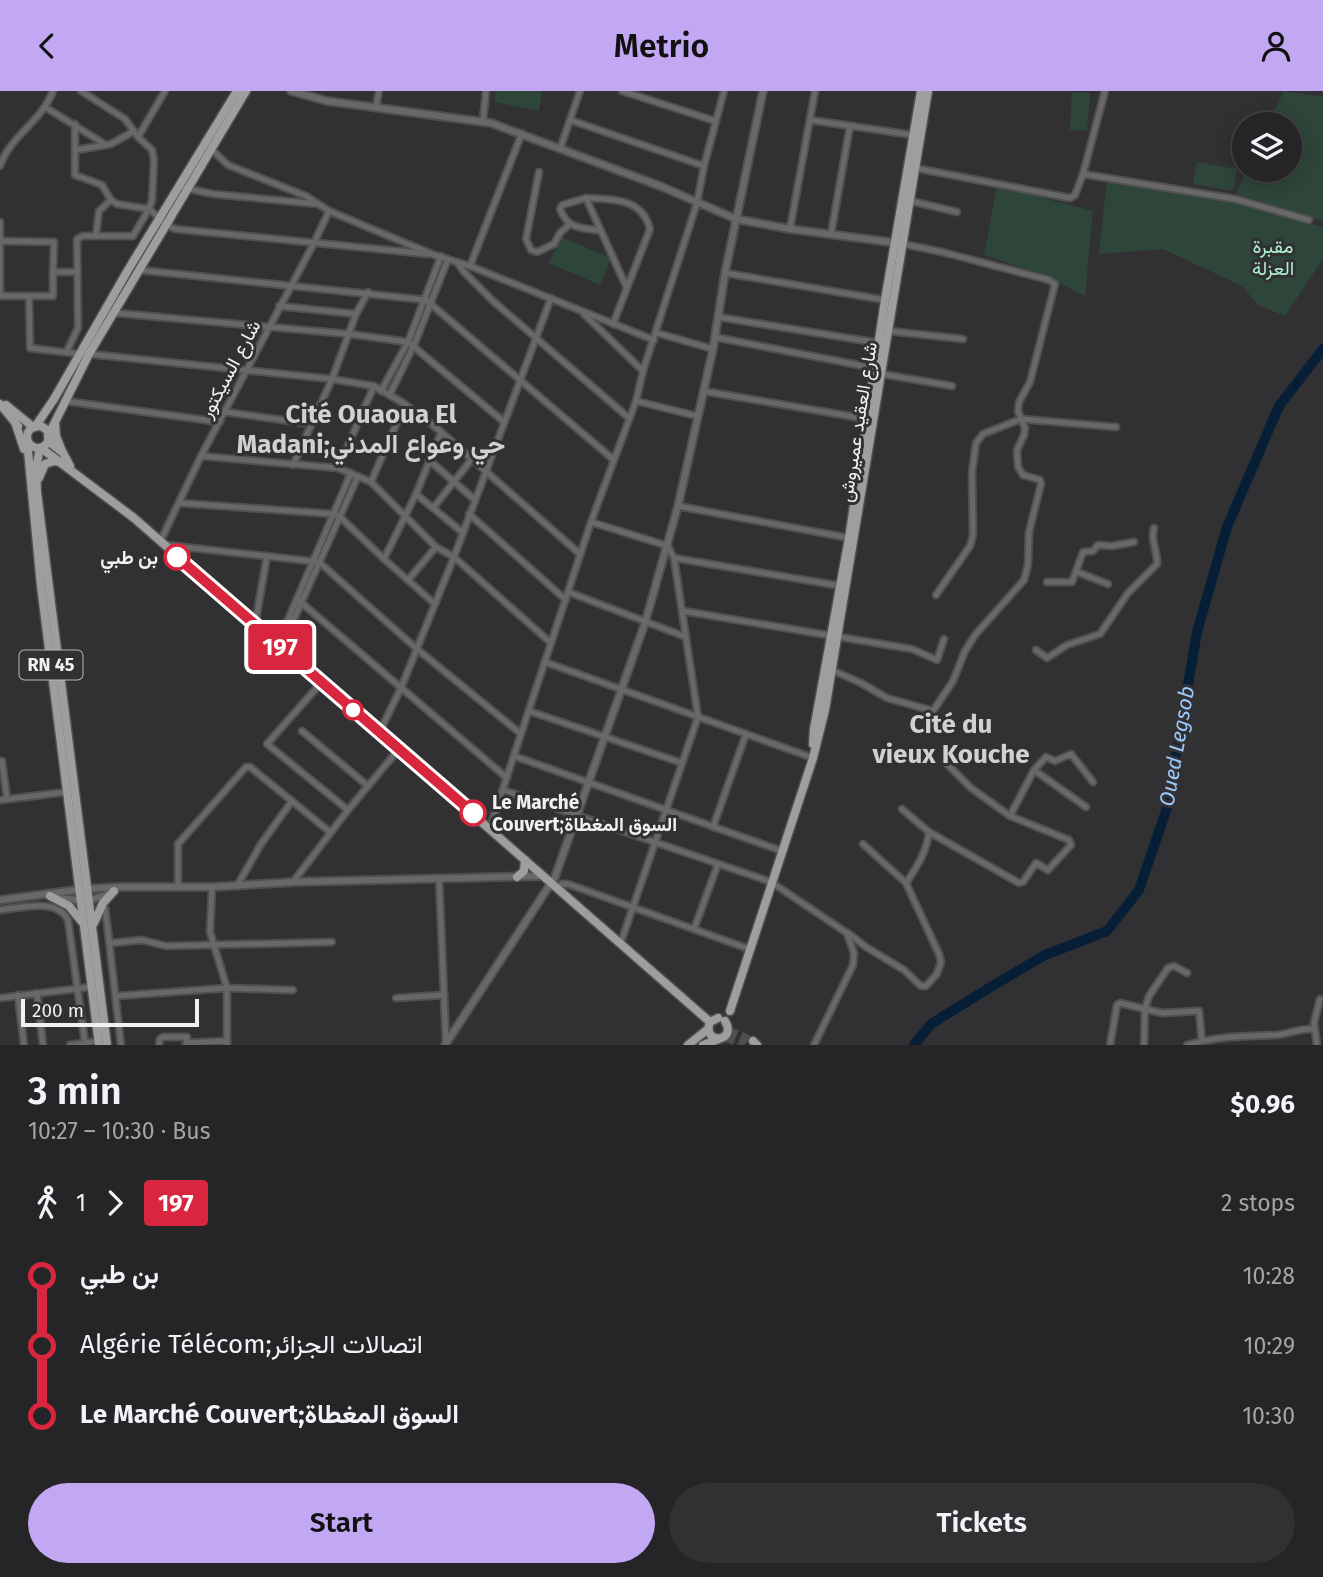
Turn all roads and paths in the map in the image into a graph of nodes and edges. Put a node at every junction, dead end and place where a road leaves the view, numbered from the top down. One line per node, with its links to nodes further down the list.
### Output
1 (52, 91): 17 (street)
2 (81, 91): 26 (street)
3 (165, 91): 26 (street)
4 (254, 91): 16 (main road)
5 (291, 91): 18 (street)
6 (379, 91): 18 (street)
7 (486, 91): 21 (street)
8 (580, 91): 19 (street)
9 (622, 91): 22 (street)
10 (724, 91): 22 (street)
11 (763, 91): 47 (street)
12 (815, 91): 20 (street)
13 (921, 91): 27 (main road, شارع العقيد عميروش)
14 (928, 91): 34 (main road, شارع العقيد عميروش)
15 (1105, 91): 36 (street)
16 (242, 92): 29 (main road)
17 (45, 107): 23 (street); 32 (street)
18 (376, 107): 21 (street)
19 (570, 120): 30 (street); 33 (street)
20 (810, 120): 24 (street); 52 (street)
21 (483, 121): 25 (street)
22 (715, 121): 33 (street)
23 (75, 124): 28 (street); 31 (street)
24 (850, 126): 27 (street); 55 (street)
25 (522, 133): 30 (street); 62 (street)
26 (136, 134): 28 (street); 43 (street)
27 (913, 135): 34 (main road, شارع العقيد عميروش)
28 (106, 145): 31 (street)
29 (209, 148): 37 (main road); 42 (street)
30 (560, 149): 41 (street)
31 (76, 150): 39 (street)
32 (0, 166)
33 (704, 166): 41 (street)
34 (912, 167): 36 (street); 40 (main road, شارع العقيد عميروش); 58 (main road, شارع العقيد عميروش)
35 (539, 172): 51 (street)
36 (1083, 174): 48 (street)
37 (183, 187): 42 (street); 46 (main road); 50 (main road)
38 (586, 198): 51 (street); 53 (street); 68 (street)
39 (111, 200): 43 (street); 54 (street)
40 (911, 201): 45 (street); 58 (main road, شارع العقيد عميروش)
41 (697, 203): 47 (street); 83 (street)
42 (321, 204): 44 (street)
43 (149, 209): 46 (street); 54 (street)
44 (329, 211): 57 (street, شارع السيكتور); 59 (street)
45 (957, 212)
46 (159, 219): 50 (street); 93 (main road)
47 (736, 219): 52 (street); 66 (street)
48 (1309, 220)
49 (0, 222): 56 (street)
50 (167, 225): 57 (street); 63 (main road)
51 (569, 225): 53 (street)
52 (790, 229): 55 (street)
53 (601, 231): 68 (street)
54 (96, 235): 65 (street)
55 (831, 235): 58 (street)
56 (1, 241): 64 (street); 70 (street)
57 (314, 243): 59 (street); 67 (street, شارع السيكتور)
58 (899, 243): 73 (main road, شارع العقيد عميروش); 82 (main road, شارع العقيد عميروش); 115 (street)
59 (438, 255): 60 (street); 74 (street)
60 (448, 259): 61 (street); 74 (street)
61 (457, 262): 62 (street); 85 (street)
62 (470, 266): 72 (street)
63 (139, 270): 67 (street); 77 (main road)
64 (53, 272): 65 (street); 71 (street)
65 (77, 272): 92 (street)
66 (725, 273): 73 (street); 79 (street)
67 (291, 285): 69 (street); 75 (street, شارع السيكتور)
68 (626, 286): 80 (street)
69 (368, 292): 74 (street); 78 (street)
70 (0, 296): 71 (street)
71 (29, 296): 92 (street)
72 (551, 298): 76 (street); 85 (street)
73 (885, 300): 90 (main road, شارع العقيد عميروش)
74 (428, 303): 89 (street); 99 (street)
75 (279, 306): 78 (street); 81 (street, شارع السيكتور)
76 (581, 310): 80 (street); 96 (street)
77 (115, 313): 81 (street); 94 (main road)
78 (356, 314): 84 (street)
79 (718, 317): 86 (street); 90 (street)
80 (613, 324): 88 (street)
81 (270, 327): 84 (street); 95 (street, شارع السيكتور)
82 (889, 331): 87 (street); 97 (main road, شارع العقيد عميروش)
83 (657, 333): 88 (street); 91 (street)
84 (349, 334): 89 (street); 98 (street)
85 (536, 337): 99 (street); 113 (street)
86 (715, 337): 91 (street); 97 (street)
87 (963, 339)
88 (654, 340): 96 (street)
89 (411, 343): 102 (street); 104 (street); 117 (street)
90 (879, 343): 97 (main road, شارع العقيد عميروش)
91 (712, 349): 103 (street)
92 (67, 351): 93 (street)
93 (80, 354): 110 (main road)
94 (89, 354): 95 (street); 105 (main road)
95 (246, 370): 98 (street); 111 (street, شارع السيكتور)
96 (643, 371): 106 (street)
97 (878, 371): 101 (street); 114 (main road, شارع العقيد عميروش); 175 (main road, شارع العقيد عميروش)
98 (332, 379): 100 (street); 120 (street)
99 (519, 381): 117 (street); 131 (street)
100 (374, 386): 102 (street); 134 (street)
101 (952, 386)
102 (381, 391): 104 (street)
103 (703, 391): 112 (street); 114 (street)
104 (390, 394): 108 (street)
105 (65, 401): 116 (main road); 119 (street)
106 (636, 401): 112 (street); 113 (street)
107 (0, 403): 109 (main road); 118 (main road)
108 (405, 404): 123 (street); 137 (street)
109 (15, 412): 110 (main road); 122 (main road)
110 (43, 412): 122 (main road)
111 (226, 412): 119 (street, شارع السيكتور); 120 (street)
112 (697, 416): 143 (street)
113 (629, 418): 131 (street)
114 (867, 419): 151 (main road, شارع العقيد عميروش)
115 (1021, 419): 121 (street); 168 (street); 183 (street)
116 (55, 421): 124 (main road); 128 (main road)
117 (503, 421): 135 (street)
118 (15, 422): 125 (main road); 133 (main road)
119 (220, 422): 127 (street, شارع السيكتور)
120 (311, 423): 132 (street)
121 (1116, 426)
122 (34, 427): 124 (main road); 125 (main road)
123 (441, 433): 129 (street); 130 (street)
124 (48, 438): 126 (main road); 128 (main road)
125 (27, 439): 126 (main road); 133 (main road, RN 45)
126 (41, 448): 128 (main road); 139 (main road, RN 45)
127 (201, 456): 132 (street); 142 (street, شارع السيكتور)
128 (62, 458): 139 (main road); 153 (main road)
129 (429, 460): 138 (street); 140 (street)
130 (471, 460): 135 (street); 138 (street)
131 (614, 460): 148 (street)
132 (293, 465): 134 (street)
133 (29, 467): 195 (main road, RN 45)
134 (338, 468): 136 (street)
135 (486, 471): 141 (street); 156 (street)
136 (354, 474): 137 (street); 145 (street)
137 (371, 482): 147 (street)
138 (454, 483): 141 (street); 144 (street)
139 (37, 492): 195 (main road, RN 45)
140 (416, 494): 144 (street); 147 (street)
141 (475, 500): 146 (street)
142 (179, 503): 145 (street); 153 (street, شارع السيكتور)
143 (678, 506): 151 (street); 154 (street)
144 (433, 507): 150 (street)
145 (337, 515): 160 (street); 161 (street)
146 (469, 515): 150 (street); 170 (street)
147 (405, 518): 155 (street); 160 (street)
148 (591, 522): 154 (street); 156 (street)
149 (1154, 528): 181 (street)
150 (462, 532): 158 (street)
151 (849, 538): 166 (main road, شارع العقيد عميروش)
152 (1135, 542): 162 (street)
153 (161, 543): 157 (street); 174 (main road)
154 (668, 545): 159 (street); 173 (street)
155 (436, 547): 158 (street); 163 (street)
156 (580, 554): 167 (street)
157 (267, 556): 161 (street); 174 (street)
158 (454, 557): 171 (street); 178 (street)
159 (674, 558): 166 (street); 172 (street)
160 (384, 559): 163 (street)
161 (316, 561): 169 (street); 180 (street)
162 (1077, 572): 164 (street); 165 (street)
163 (408, 580): 171 (street)
164 (1046, 582)
165 (1108, 583)
166 (841, 586): 175 (main road, شارع العقيد عميروش)
167 (568, 592): 170 (street); 173 (street)
168 (936, 595)
169 (299, 600): 179 (street); 185 (street)
170 (566, 600): 178 (street)
171 (435, 604): 180 (street)
172 (683, 611): 175 (street); 176 (street)
173 (645, 623): 176 (street); 186 (street)
174 (255, 625): 179 (main road)
175 (835, 635): 177 (street); 183 (main road, شارع العقيد عميروش); 197 (main road, شارع العقيد عميروش)
176 (686, 637): 188 (street)
177 (944, 639)
178 (551, 643): 182 (street)
179 (279, 646): 184 (main road)
180 (416, 649): 185 (street); 191 (street)
181 (1036, 650)
182 (545, 662): 186 (street); 187 (street)
183 (832, 670): 197 (main road, شارع العقيد عميروش)
184 (321, 683): 190 (main road); 212 (street)
185 (401, 688): 190 (street); 202 (street)
186 (621, 689): 188 (street); 193 (street)
187 (529, 711): 191 (street); 193 (street)
188 (698, 716): 192 (street); 199 (street)
189 (302, 731): 205 (street)
190 (379, 733): 194 (main road)
191 (521, 734): 196 (street)
192 (746, 734): 197 (street); 216 (street)
193 (606, 737): 199 (street); 204 (street)
194 (399, 749): 205 (street); 217 (main road)
195 (67, 757): 207 (main road, RN 45); 235 (main road, RN 45)
196 (514, 757): 202 (street); 204 (street)
197 (813, 758): 222 (main road, شارع العقيد عميروش)
198 (2, 761): 208 (street)
199 (682, 763): 213 (street)
200 (948, 765): 215 (street)
201 (1034, 769): 203 (street); 210 (street); 215 (street)
202 (507, 778): 206 (street)
203 (1093, 782)
204 (590, 784): 213 (street); 214 (street)
205 (368, 786): 212 (street)
206 (503, 790): 214 (street); 217 (street)
207 (67, 792): 208 (street); 235 (main road, RN 45)
208 (3, 800)
209 (292, 801): 218 (street); 232 (street); 233 (street)
210 (1086, 807)
211 (902, 809): 219 (street)
212 (348, 810): 218 (street)
213 (666, 811): 216 (street); 220 (street)
214 (578, 816): 220 (street); 231 (street)
215 (1010, 816): 219 (street)
216 (713, 827): 222 (street)
217 (490, 828): 223 (main road)
218 (330, 832): 228 (street)
219 (929, 832): 230 (street)
220 (655, 841): 224 (street); 241 (street)
221 (863, 844): 230 (street)
222 (782, 851): 229 (main road, شارع العقيد عميروش)
223 (525, 860): 225 (main road); 226 (main road)
224 (718, 864): 229 (street); 245 (street)
225 (544, 876): 226 (street); 231 (main road)
226 (517, 877): 227 (street)
227 (439, 878): 228 (street); 259 (street)
228 (293, 882): 232 (street)
229 (771, 882): 246 (street); 251 (main road, شارع العقيد عميروش)
230 (906, 883): 246 (street)
231 (554, 885): 241 (street); 247 (main road); 273 (street)
232 (237, 886): 234 (street)
233 (178, 887): 234 (street); 236 (street)
234 (212, 887): 250 (street)
235 (83, 889): 236 (street); 237 (street); 239 (main road, RN 45)
236 (117, 889): 239 (street); 240 (main road)
237 (46, 895): 238 (street); 239 (street); 243 (main road)
238 (3, 899): 242 (street)
239 (84, 901): 243 (main road, RN 45); 244 (main road, RN 45)
240 (101, 906): 244 (main road); 249 (street)
241 (633, 906): 245 (street); 247 (street)
242 (3, 910): 254 (street)
243 (83, 923): 253 (main road, RN 45)
244 (93, 926): 271 (main road, RN 45)
245 (694, 929): 251 (street)
246 (847, 933): 281 (street)
247 (621, 941): 266 (main road)
248 (332, 942): 250 (street)
249 (110, 943): 250 (street); 260 (street)
250 (213, 944): 255 (street)
251 (749, 949): 263 (main road, شارع العقيد عميروش)
252 (1187, 973): 265 (street)
253 (90, 987): 254 (street); 271 (main road, RN 45)
254 (79, 988): 257 (street); 269 (street)
255 (227, 988): 256 (street); 260 (street); 270 (street)
256 (293, 990)
257 (37, 993): 258 (street); 275 (street)
258 (18, 995): 261 (street); 274 (street)
259 (444, 995): 262 (street); 273 (street)
260 (116, 996): 277 (street)
261 (0, 998)
262 (396, 998)
263 (732, 998): 266 (main road); 266 (main road)
264 (1320, 999): 267 (street)
265 (1145, 1009): 268 (street); 282 (street); 283 (street)
266 (722, 1026): 279 (main road); 280 (main road)
267 (1314, 1029): 268 (street); 285 (street)
268 (1202, 1041): 284 (street)
269 (85, 1043): 271 (street); 276 (street)
270 (227, 1043): 272 (street)
271 (102, 1044)
272 (186, 1044): 278 (street)
273 (445, 1044)
274 (24, 1045)
275 (43, 1045)
276 (70, 1045)
277 (121, 1045)
278 (159, 1045)
279 (688, 1045)
280 (703, 1045)
281 (814, 1045)
282 (1110, 1045)
283 (1144, 1045)
284 (1187, 1045)
285 (1317, 1045)

